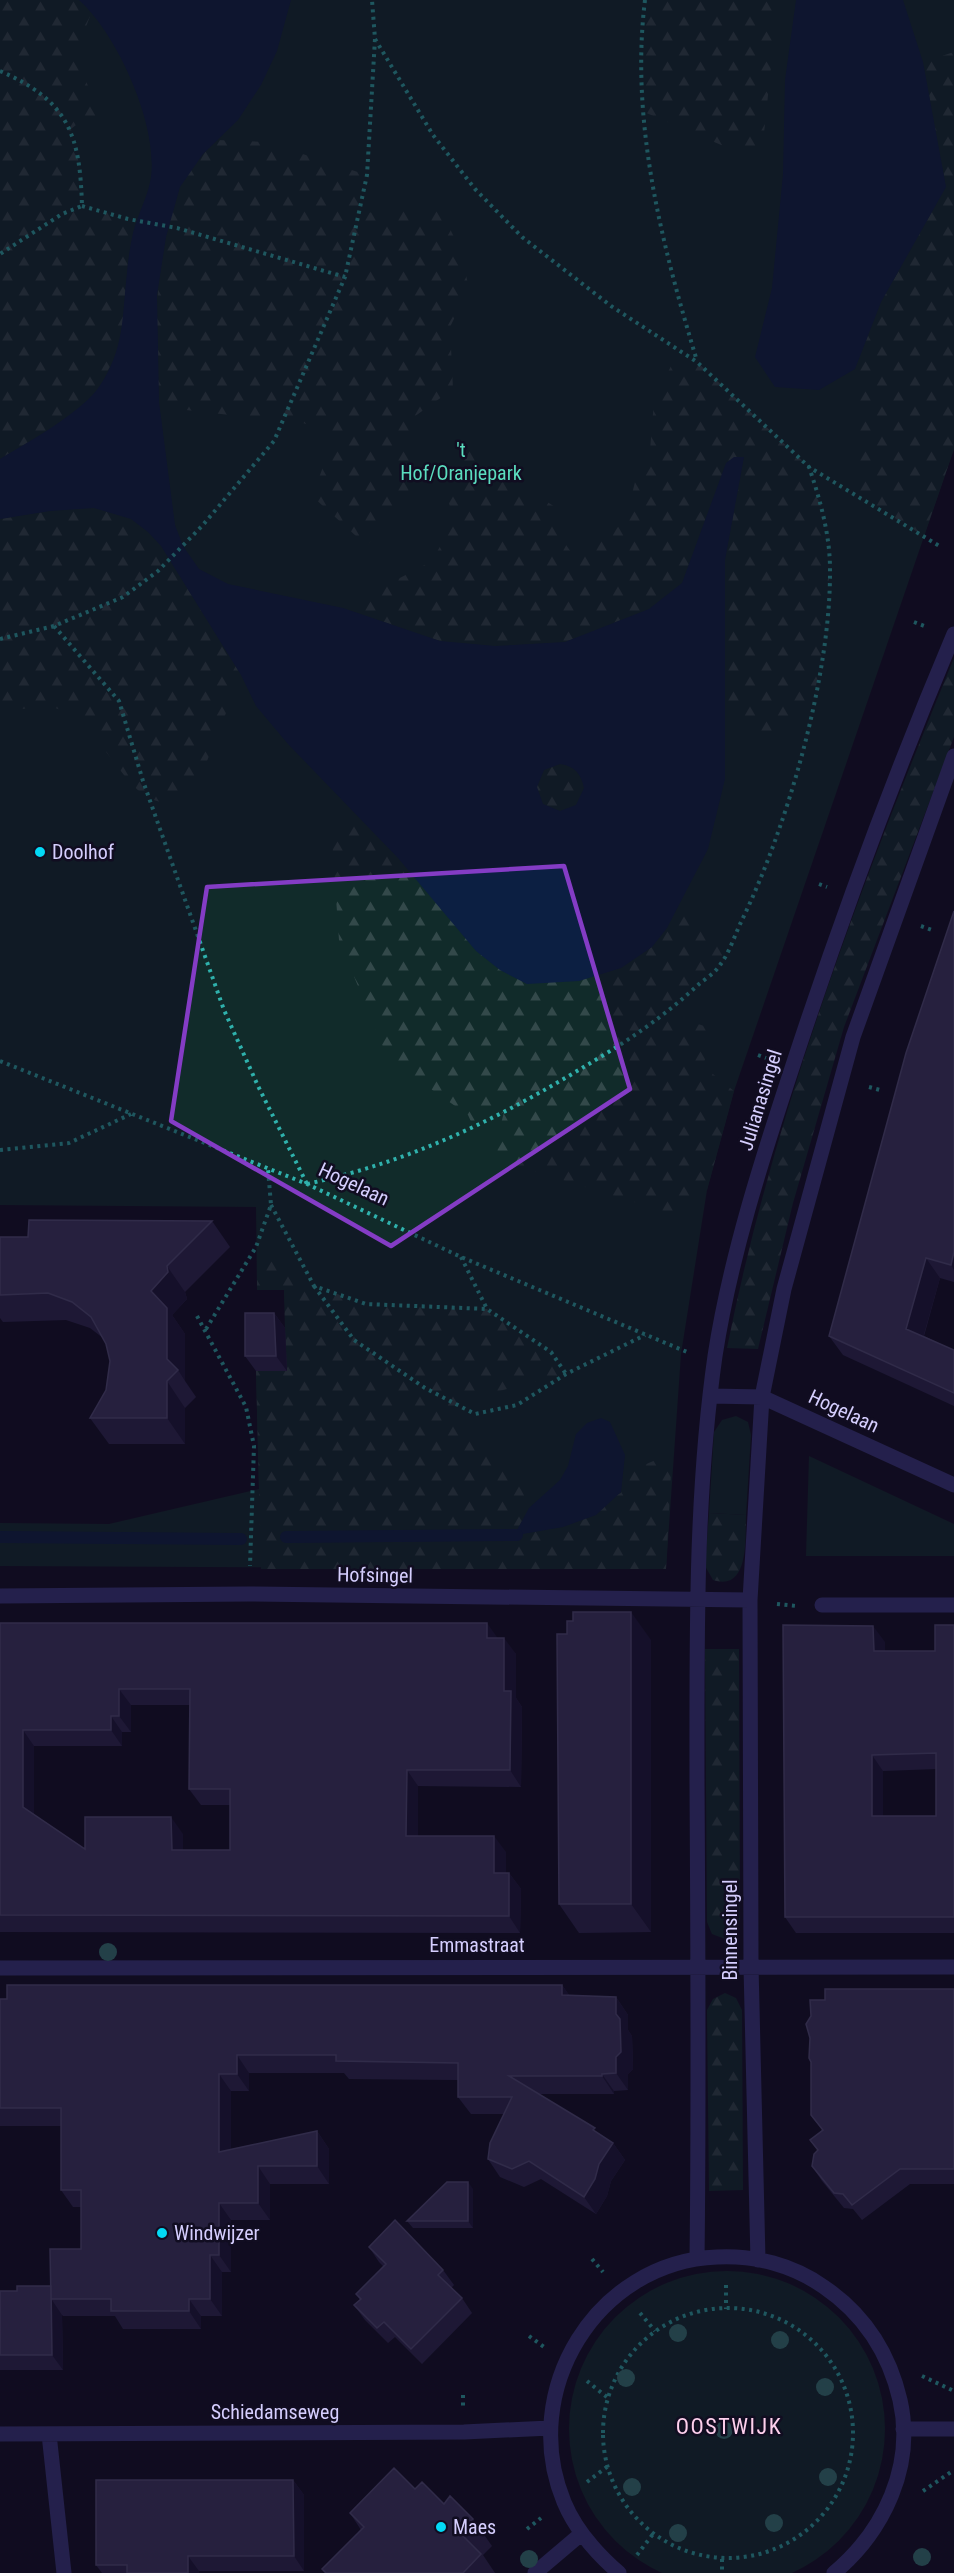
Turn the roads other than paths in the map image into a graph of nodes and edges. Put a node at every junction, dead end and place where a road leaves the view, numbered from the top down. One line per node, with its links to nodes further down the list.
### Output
1 (954, 634): 3 (street, Julianasingel)
2 (954, 756): 4 (street)
3 (711, 1396): 4 (street, Hogelaan); 7 (street, Julianasingel)
4 (762, 1397): 5 (street, Hogelaan); 8 (street)
5 (954, 1485)
6 (0, 1596): 7 (street, Hofsingel)
7 (698, 1599): 8 (street, Hofsingel); 11 (street, Binnensingel)
8 (750, 1600): 12 (street, Binnensingel)
9 (822, 1605): 10 (street)
10 (954, 1605)
11 (698, 1965): 12 (street, Emmastraat); 14 (street, Emmastraat); 15 (street, Binnensingel)
12 (750, 1966): 13 (street, Emmastraat); 16 (street, Binnensingel)
13 (954, 1967)
14 (0, 1968)
15 (697, 2259): 16 (street); 17 (street)
16 (758, 2260): 18 (street)
17 (549, 2428): 21 (street, Schiedamseweg); 22 (street)
18 (903, 2429): 19 (street); 26 (street)
19 (954, 2429)
20 (0, 2434): 21 (street, Schiedamseweg)
21 (49, 2434): 23 (street)
22 (581, 2534): 24 (street); 25 (street)
23 (64, 2573)
24 (536, 2573)
25 (619, 2573)
26 (834, 2573)

